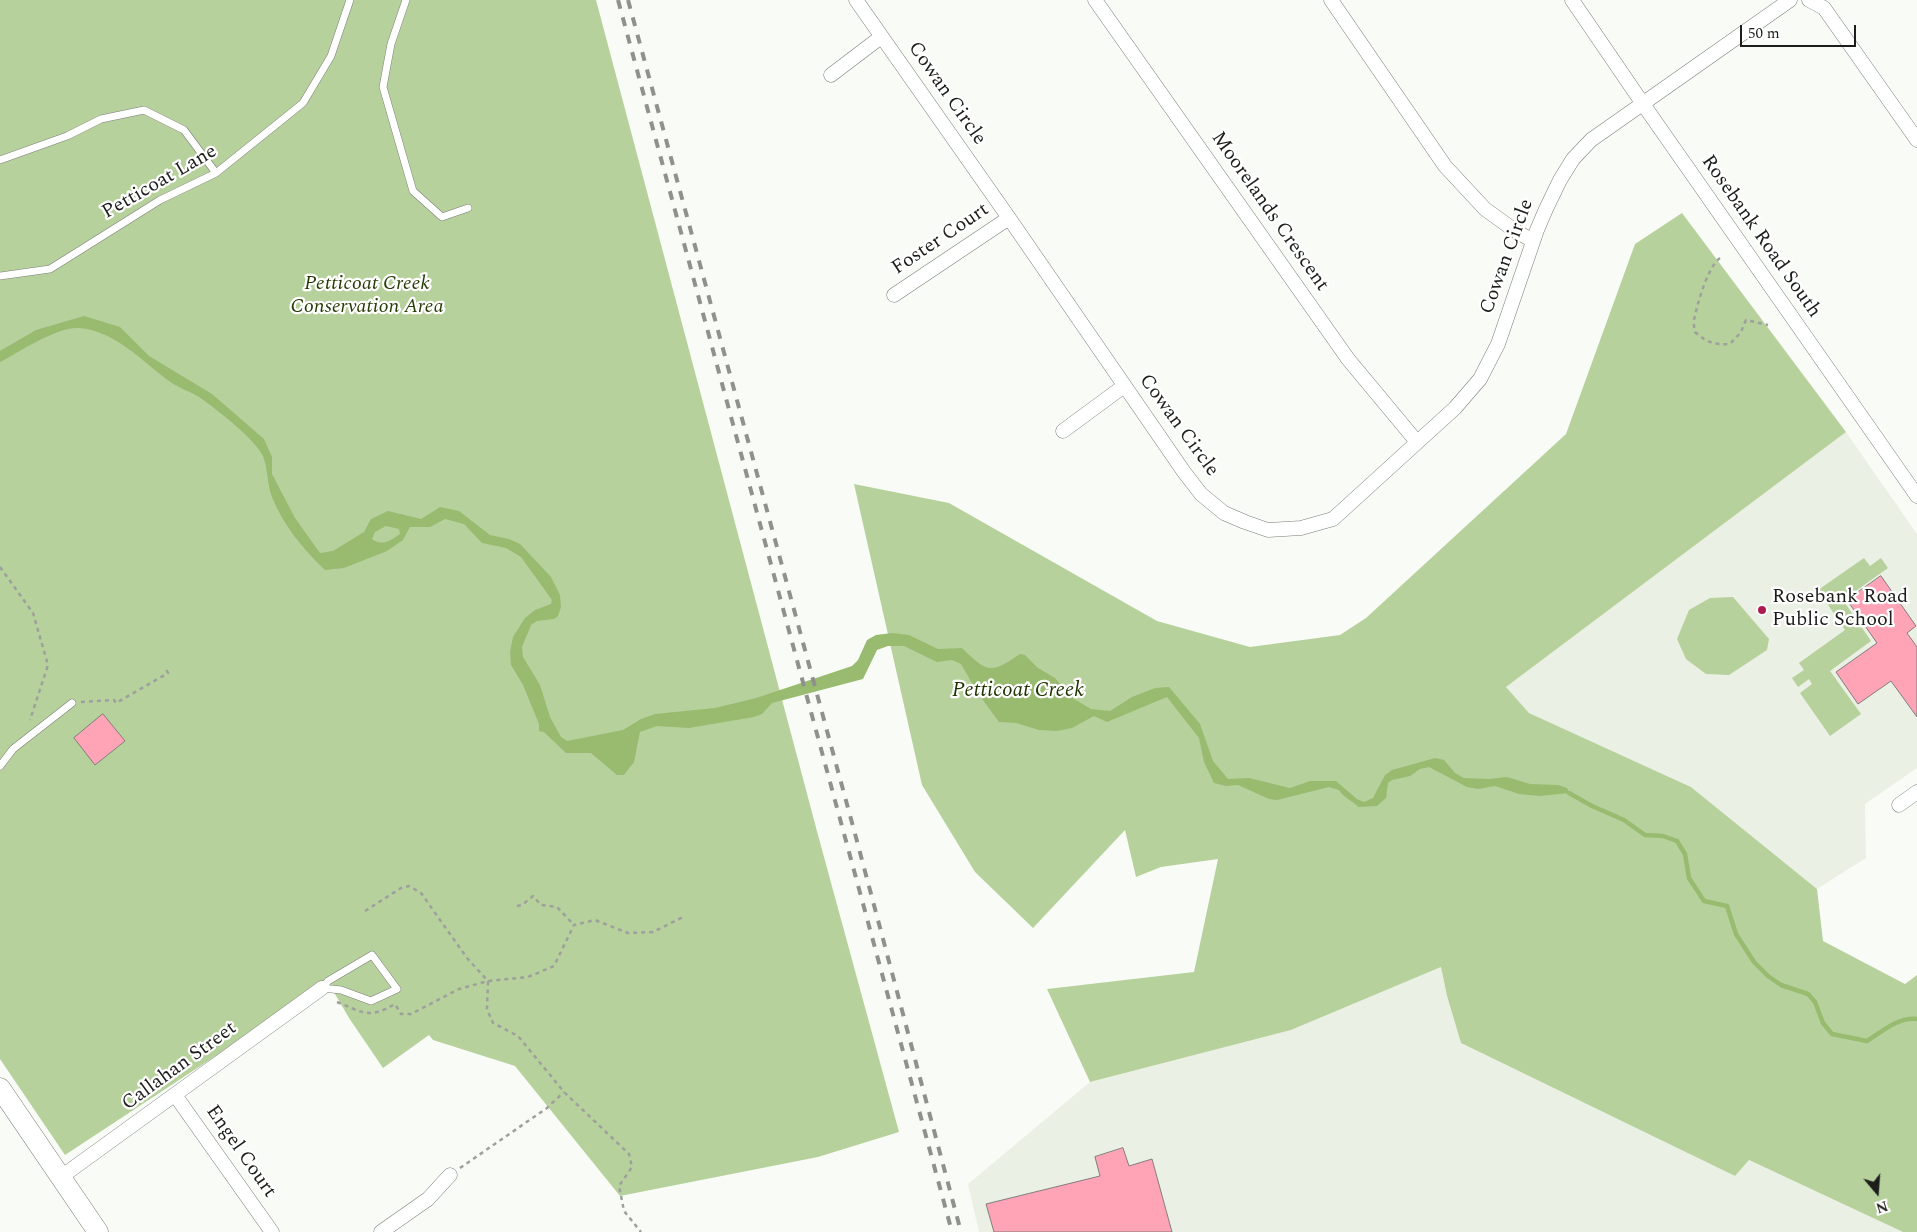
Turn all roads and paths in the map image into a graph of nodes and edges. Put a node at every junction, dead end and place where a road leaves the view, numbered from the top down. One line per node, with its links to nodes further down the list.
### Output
1 (350, 0): 14 (lane, Petticoat Lane)
2 (406, 0): 15 (lane)
3 (856, 0): 9 (street, Cowan Circle)
4 (1096, 0): 24 (street, Moorelands Crescent)
5 (1331, 0): 17 (street)
6 (1572, 0): 11 (street, Rosebank Road South)
7 (1790, 0): 11 (street, Cowan Circle)
8 (1809, 0): 12 (street)
9 (881, 37): 10 (street); 16 (street, Cowan Circle)
10 (831, 75)
11 (1643, 104): 17 (street, Cowan Circle); 25 (street, Rosebank Road South)
12 (1917, 140)
13 (0, 160): 14 (lane)
14 (216, 173): 19 (lane, Petticoat Lane)
15 (468, 208)
16 (1009, 218): 20 (street, Foster Court); 22 (street, Cowan Circle)
17 (1533, 241): 24 (street, Cowan Circle)
18 (1720, 258): 21 (path)
19 (0, 276)
20 (894, 295)
21 (1768, 325)
22 (1124, 386): 23 (street); 24 (street, Cowan Circle)
23 (1063, 431)
24 (1417, 442)
25 (1917, 496)
26 (0, 568): 29 (path)
27 (166, 669): 28 (path)
28 (72, 703): 29 (lane)
29 (24, 741): 30 (lane)
30 (0, 766)
31 (1917, 792): 32 (street)
32 (1899, 805)
33 (517, 906): 36 (path)
34 (365, 911): 37 (path)
35 (685, 916): 36 (path)
36 (574, 925): 37 (path)
37 (488, 981): 39 (path); 41 (path)
38 (322, 988): 38 (lane); 42 (street, Callahan Street)
39 (337, 1002)
40 (0, 1088): 44 (street)
41 (564, 1092): 43 (path); 48 (path)
42 (176, 1095): 44 (street, Callahan Street); 46 (street, Engel Court)
43 (450, 1175): 47 (street)
44 (61, 1177): 45 (street)
45 (98, 1232)
46 (272, 1232)
47 (381, 1232)
48 (641, 1232)

